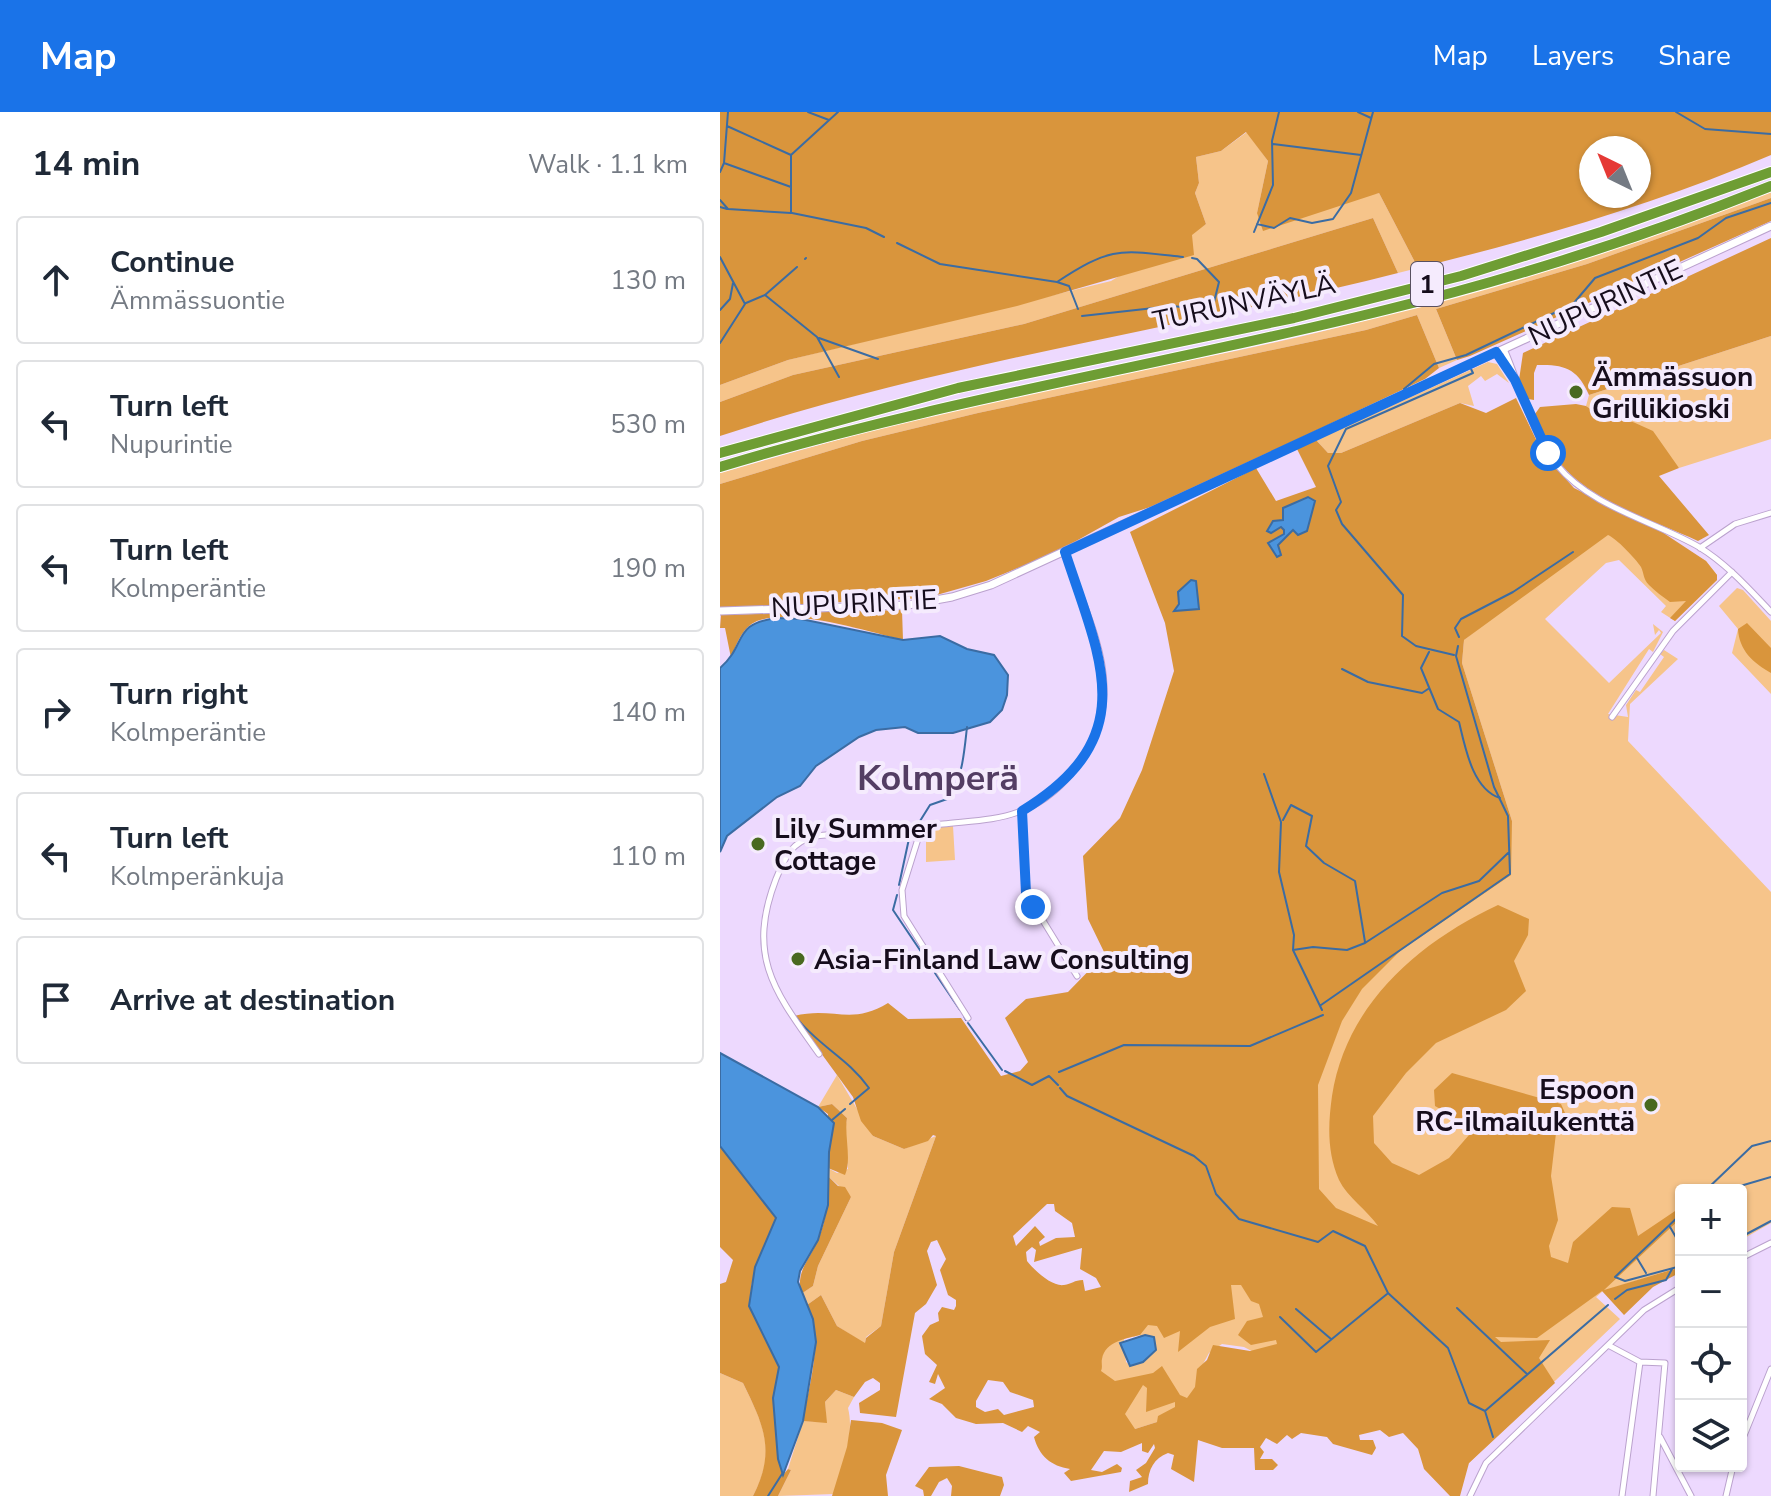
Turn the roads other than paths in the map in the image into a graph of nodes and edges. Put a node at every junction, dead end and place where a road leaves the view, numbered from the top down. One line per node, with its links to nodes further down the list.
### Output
1 (1771, 172): 7 (highway, TURUNVÄYLÄ / 1)
2 (1771, 186): 8 (highway, TURUNVÄYLÄ / 1)
3 (1771, 226): 4 (main road, NUPURINTIE)
4 (1504, 348): 5 (main road, NUPURINTIE); 6 (street)
5 (1496, 352): 6 (street); 11 (main road, NUPURINTIE)
6 (1515, 380): 10 (street)
7 (720, 453)
8 (720, 467)
9 (1771, 513): 10 (street)
10 (1700, 548): 12 (street)
11 (1065, 552): 13 (main road, NUPURINTIE); 16 (street)
12 (1732, 572): 14 (street); 15 (street)
13 (720, 611)
14 (1771, 612)
15 (1612, 717)
16 (1022, 811): 17 (street); 18 (street)
17 (922, 826): 19 (street); 20 (street)
18 (1077, 976)
19 (968, 1018)
20 (819, 1054)
21 (1771, 1243): 22 (street)
22 (1745, 1256)
23 (1675, 1291): 24 (street)
24 (1608, 1345): 25 (street); 30 (street)
25 (1640, 1362): 28 (street); 31 (street)
26 (1771, 1369): 27 (street)
27 (1747, 1428)
28 (1659, 1435): 32 (street); 33 (street)
29 (1732, 1472): 34 (street)
30 (1470, 1496)
31 (1622, 1496)
32 (1653, 1496)
33 (1691, 1496)
34 (1726, 1496)

